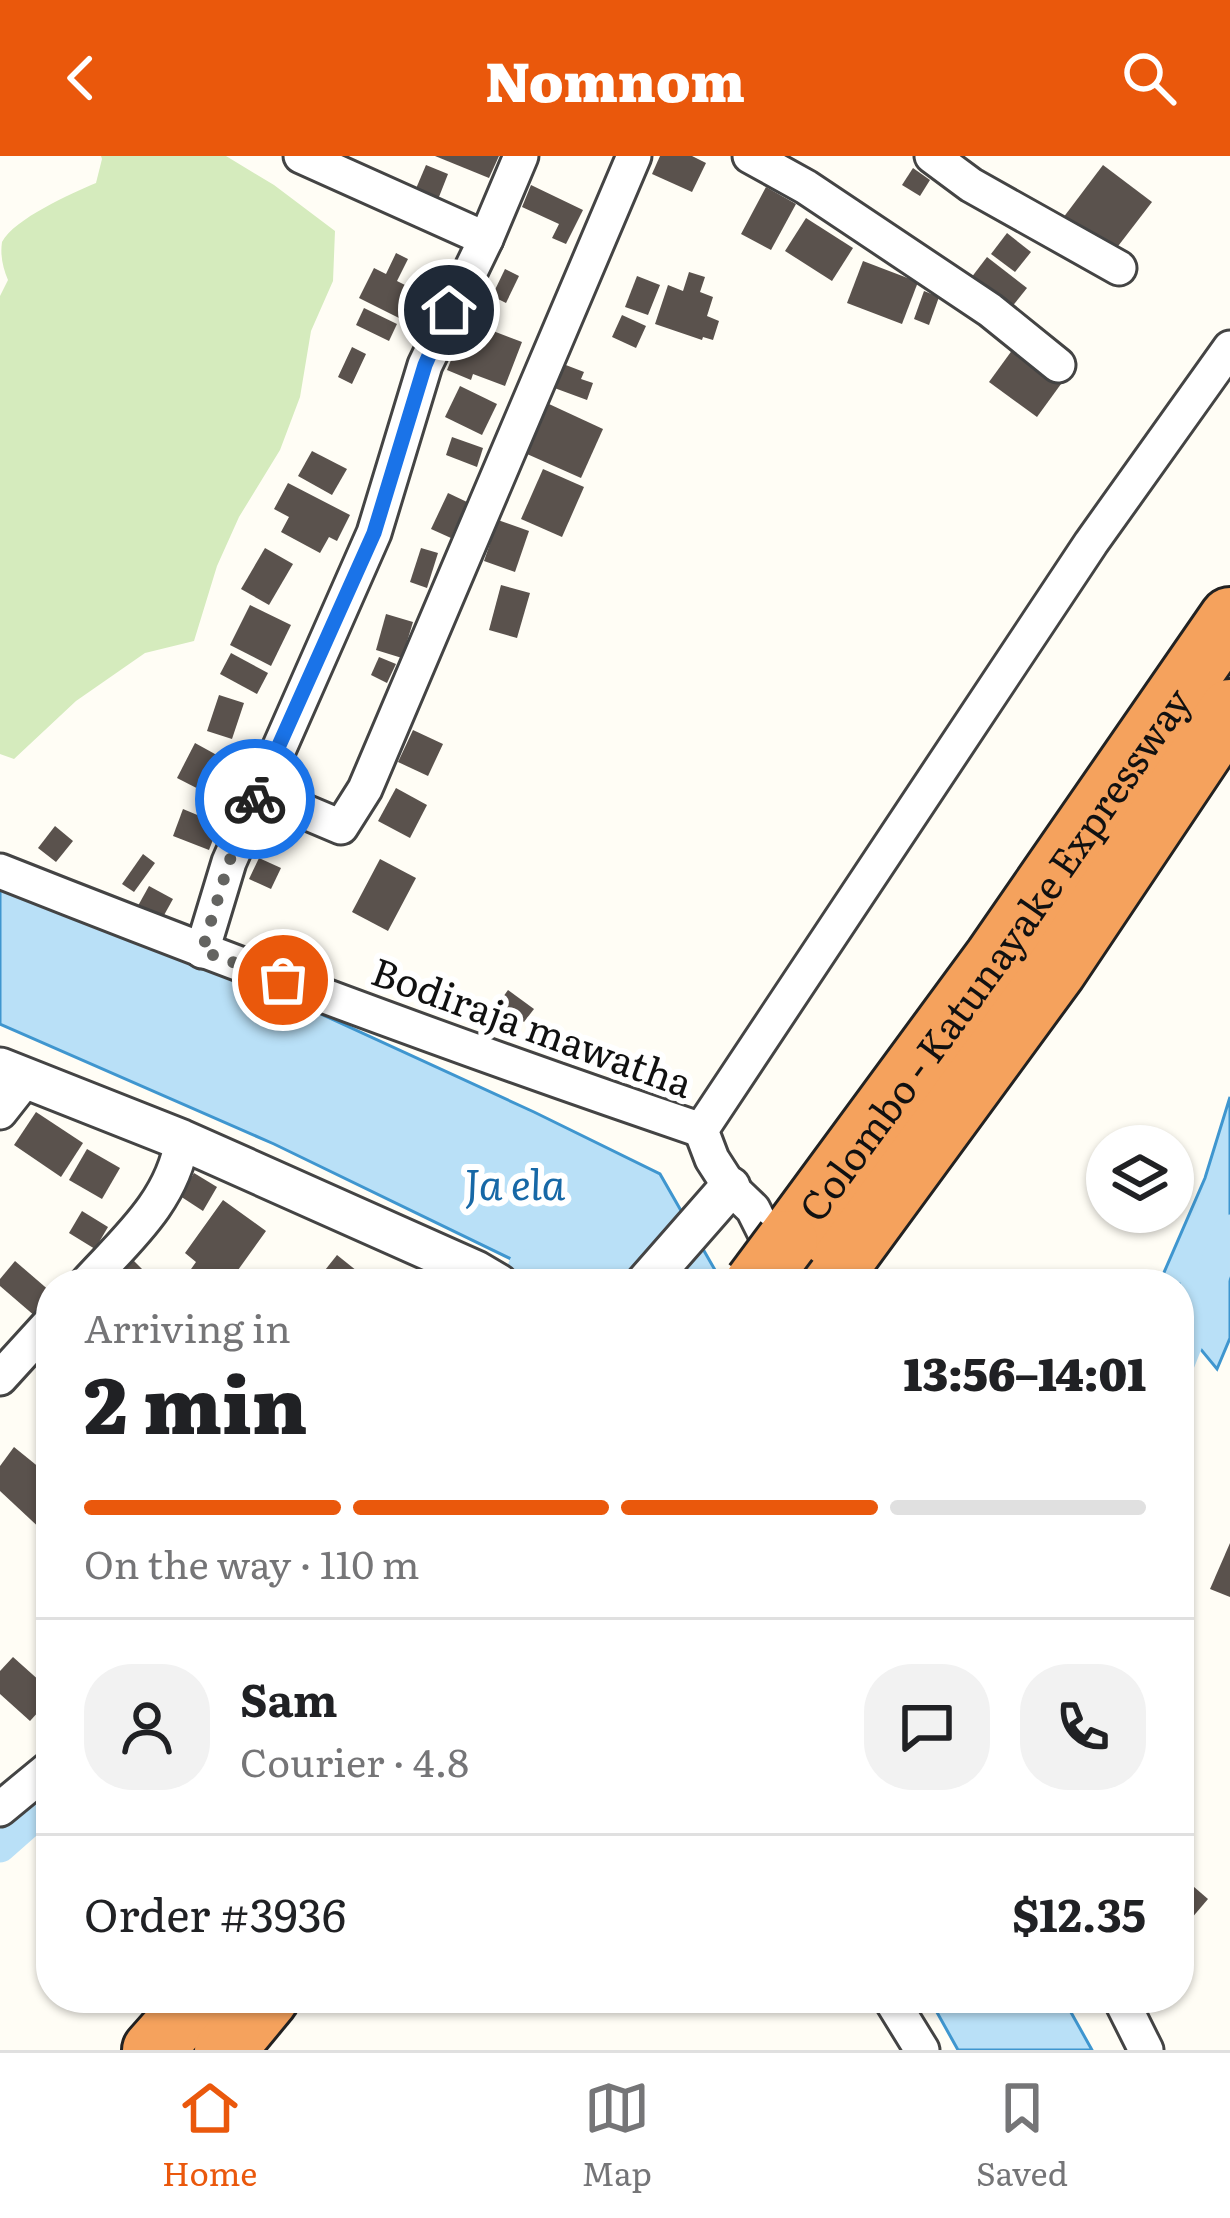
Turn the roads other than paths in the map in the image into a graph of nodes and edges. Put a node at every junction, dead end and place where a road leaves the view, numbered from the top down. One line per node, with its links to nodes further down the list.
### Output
1 (301, 156): 6 (street)
2 (521, 156): 6 (street)
3 (634, 156): 12 (street)
4 (750, 156): 9 (street)
5 (932, 156): 7 (street)
6 (486, 238): 12 (street)
7 (1119, 268)
8 (1230, 348): 17 (street)
9 (1058, 365)
10 (1230, 618): 24 (highway, Colombo - Katunayake Expressway)
11 (1230, 710): 25 (highway, Colombo - Katunayake Expressway)
12 (258, 792): 14 (street)
13 (0, 871): 14 (street, Bodiraja mawatha)
14 (202, 951): 17 (street, Bodiraja mawatha)
15 (13, 1073): 16 (street); 18 (street)
16 (0, 1112)
17 (701, 1130): 19 (street)
18 (182, 1140): 20 (street); 21 (street)
19 (730, 1187): 22 (street); 23 (street)
20 (100, 1269)
21 (460, 1269)
22 (658, 1269)
23 (788, 1269)
24 (793, 1269)
25 (794, 1269)
26 (36, 1338): 27 (street)
27 (0, 1378)
28 (36, 1779): 29 (street)
29 (0, 1809)
30 (156, 2013): 36 (highway)
31 (186, 2013): 37 (highway)
32 (256, 2013): 38 (highway)
33 (282, 2013): 39 (highway)
34 (899, 2013): 40 (street)
35 (1128, 2013): 41 (street)
36 (124, 2050)
37 (153, 2050)
38 (225, 2050)
39 (256, 2050)
40 (922, 2050)
41 (1146, 2050)

